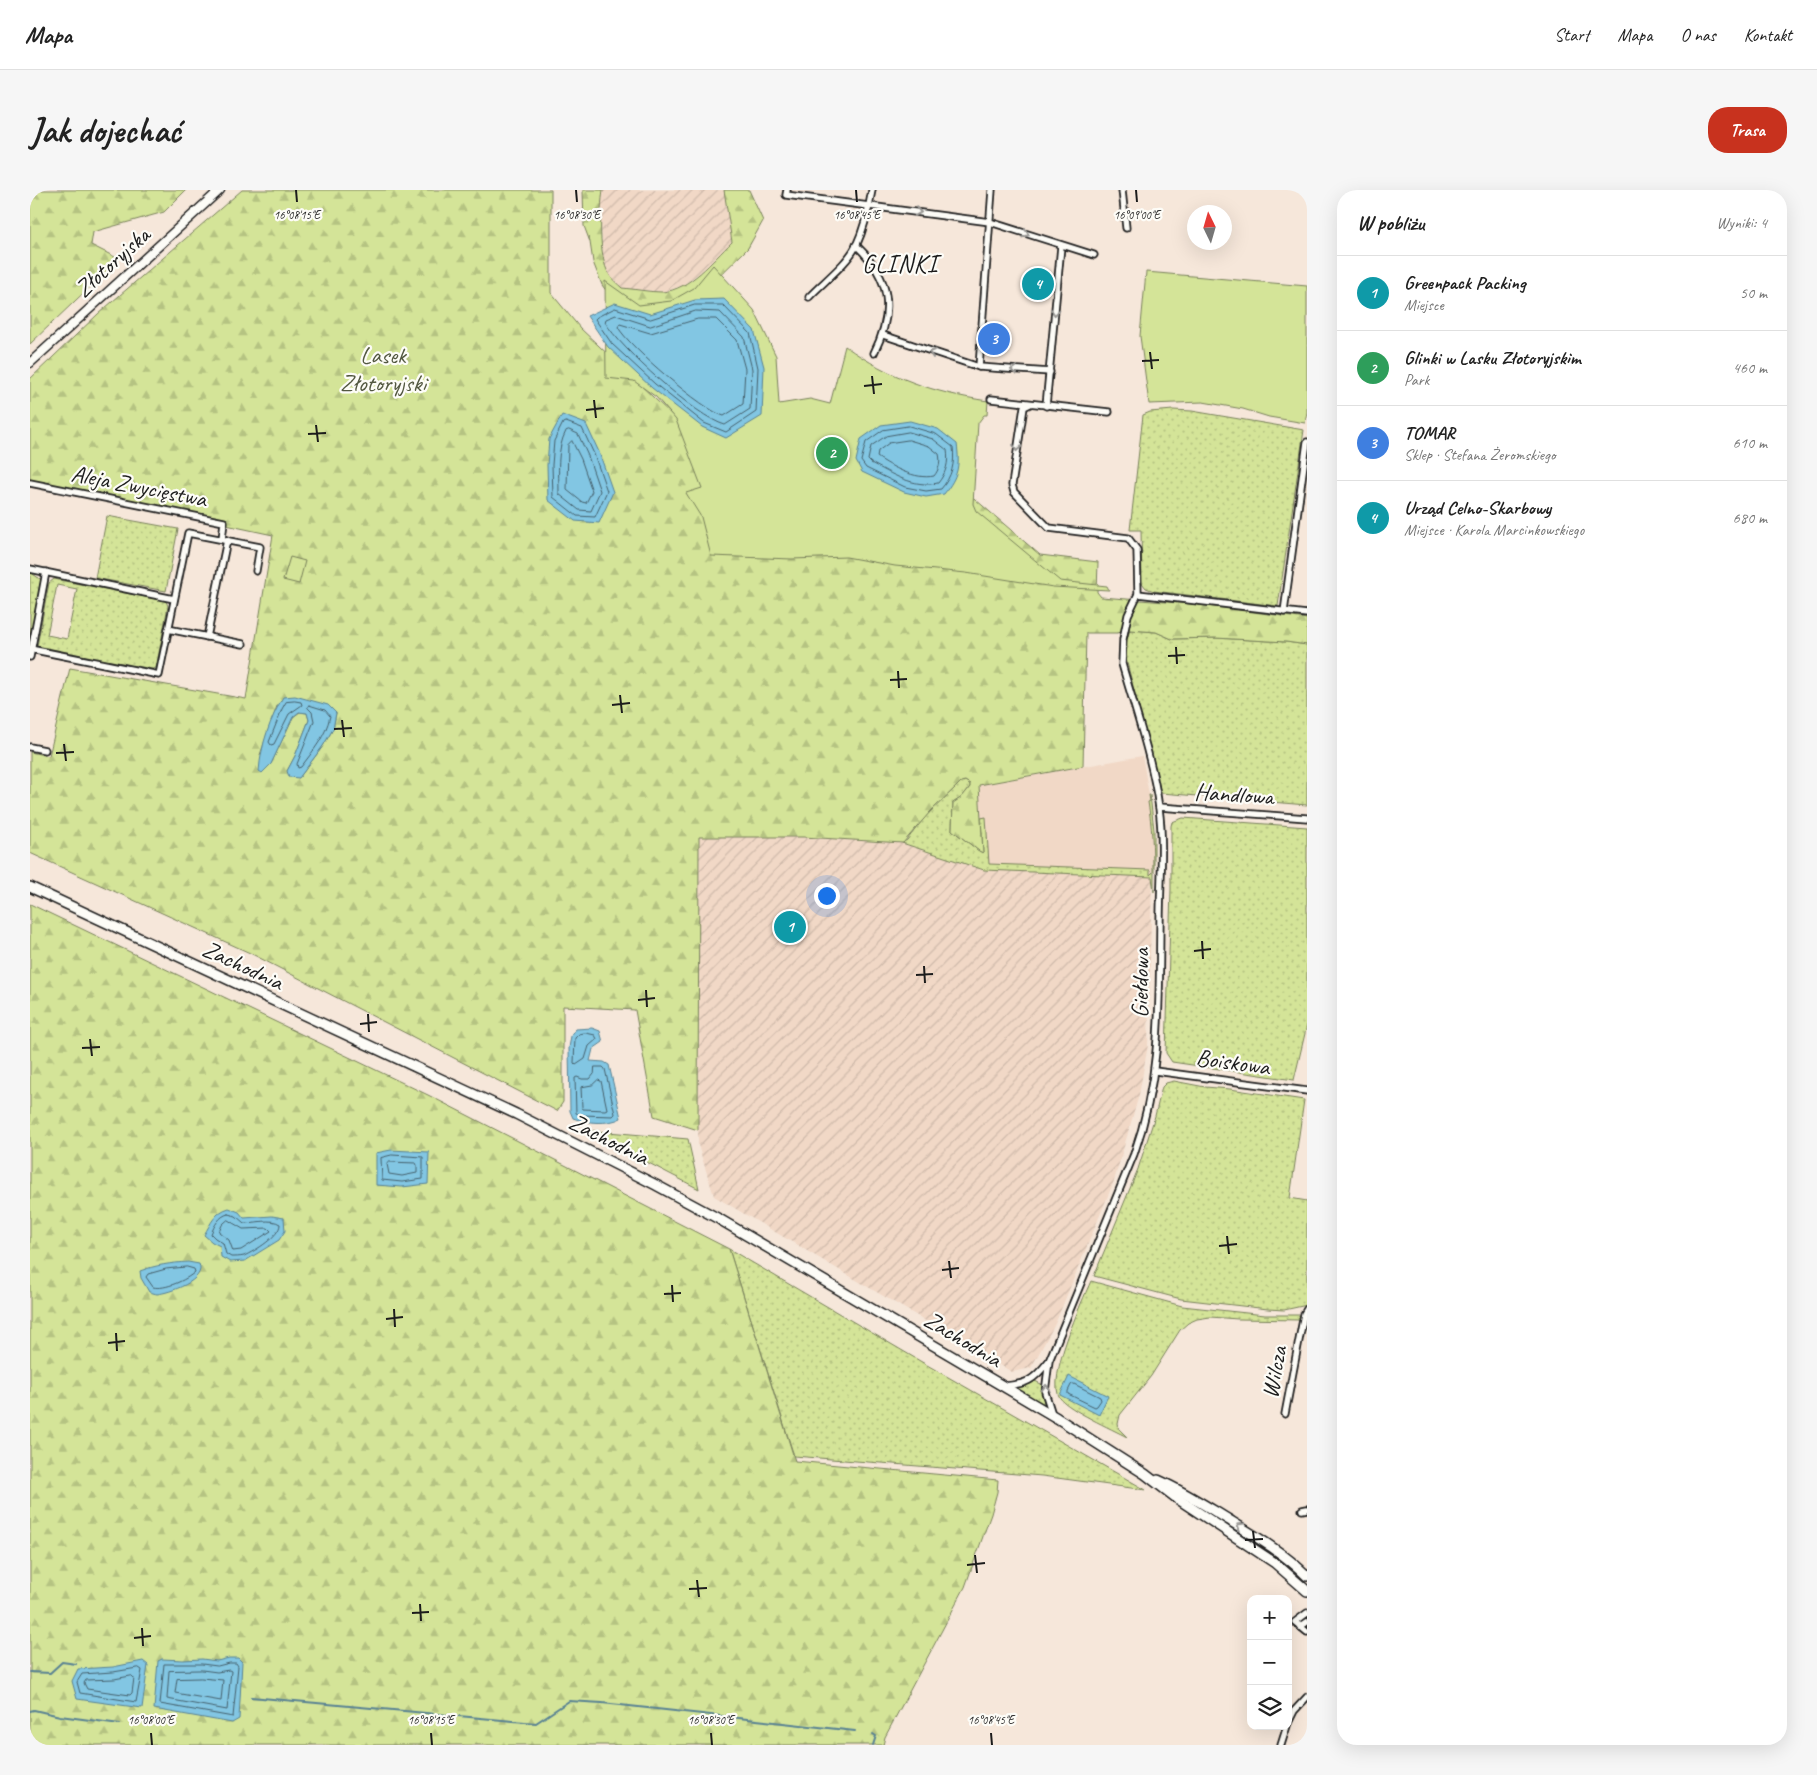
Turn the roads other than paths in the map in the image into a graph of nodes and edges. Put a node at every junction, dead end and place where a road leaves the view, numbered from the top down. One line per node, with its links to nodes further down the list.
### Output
1 (220, 190): 15 (street, Złotoryjska)
2 (872, 190): 6 (street)
3 (992, 190): 7 (street)
4 (1122, 190): 8 (street)
5 (787, 192): 6 (street)
6 (870, 206): 7 (street, one-way to 7); 9 (street)
7 (990, 222): 10 (street, one-way to 10); 16 (street)
8 (1126, 228)
9 (856, 245): 12 (street); 13 (street)
10 (1061, 246): 11 (street); 17 (street, one-way to 17)
11 (1094, 255)
12 (809, 297)
13 (883, 335): 14 (street); 16 (street, one-way to 13)
14 (874, 353)
15 (30, 363)
16 (979, 367): 17 (street, one-way to 16)
17 (1050, 372): 20 (street)
18 (991, 400): 19 (street)
19 (1030, 404): 20 (street); 28 (street, one-way to 28)
20 (1046, 406): 21 (street)
21 (1109, 412)
22 (1307, 442): 30 (street)
23 (30, 484): 24 (street, Aleja Zwycięstwa)
24 (225, 540): 26 (street); 29 (street); 33 (street)
25 (30, 568): 27 (street)
26 (256, 571)
27 (46, 572): 29 (street); 35 (street)
28 (1138, 594): 30 (street); 39 (street, Giełdowa)
29 (174, 599): 32 (street)
30 (1284, 612): 31 (street)
31 (1307, 614)
32 (168, 629): 33 (street); 35 (street)
33 (207, 637): 34 (street)
34 (243, 644)
35 (31, 649): 36 (street)
36 (30, 657)
37 (30, 746): 38 (street)
38 (45, 750)
39 (1159, 807): 40 (street, Handlowa); 42 (street, Giełdowa)
40 (1307, 818)
41 (30, 887): 46 (main road, Zachodnia)
42 (1155, 1071): 43 (street, Boiskowa); 45 (street, Giełdowa)
43 (1307, 1091)
44 (1307, 1309): 48 (street, Wilcza)
45 (1049, 1360): 46 (street, Giełdowa); 47 (street, Giełdowa, one-way to 45)
46 (1004, 1386): 47 (main road, Zachodnia)
47 (1052, 1414): 49 (main road, Zachodnia)
48 (1285, 1414)
49 (1144, 1474): 50 (main road, Zachodnia, one-way to 49); 51 (main road, Zachodnia)
50 (1307, 1576)
51 (1307, 1591)
52 (1307, 1613): 54 (street)
53 (1307, 1622): 54 (street)
54 (1300, 1627): 55 (street)
55 (1307, 1632)
56 (1307, 1697): 57 (street)
57 (1292, 1716)
58 (1286, 1730): 59 (street)
59 (1281, 1745)

